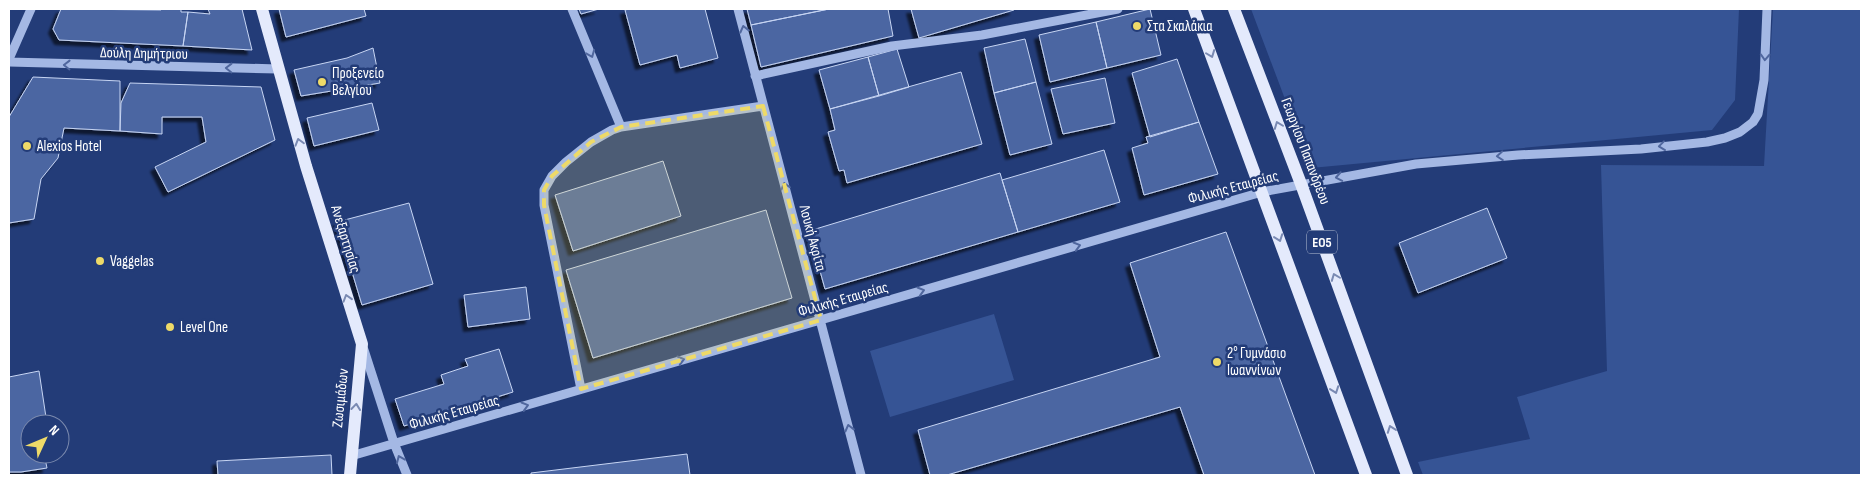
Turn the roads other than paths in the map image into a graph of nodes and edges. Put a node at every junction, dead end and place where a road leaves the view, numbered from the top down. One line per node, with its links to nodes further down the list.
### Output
1 (31, 9): 9 (street)
2 (262, 9): 10 (main road, Ανεξαρτησίας)
3 (572, 9): 13 (street, one-way to 13)
4 (738, 9): 11 (street, Λουκή Ακρίτα, one-way to 4)
5 (1118, 9): 11 (street)
6 (1194, 9): 15 (main road, ΕΟ5, one-way to 15)
7 (1234, 9): 14 (main road, Γεωργίου Παπανδρέου / ΕΟ5, one-way to 7)
8 (1767, 9): 14 (street, Φιλικής Εταιρείας, one-way to 14)
9 (9, 60): 10 (street, Δούλη Δημήτριου, one-way to 9)
10 (278, 69): 17 (main road, Ανεξαρτησίας, one-way to 10)
11 (756, 76): 12 (street, Λουκή Ακρίτα)
12 (763, 106): 13 (street); 16 (street, Λουκή Ακρίτα, one-way to 12)
13 (621, 126): 18 (street)
14 (1301, 184): 15 (street, Φιλικής Εταιρείας); 25 (main road, Γεωργίου Παπανδρέου / ΕΟ5, one-way to 14)
15 (1262, 192): 16 (street, Φιλικής Εταιρείας, one-way to 15); 24 (main road, ΕΟ5, one-way to 24)
16 (821, 320): 18 (street, Φιλικής Εταιρείας, one-way to 16); 23 (street, Λουκή Ακρίτα, one-way to 16)
17 (362, 344): 19 (street, Ανεξαρτησίας); 20 (main road, Ζωσιμάδων, one-way to 17)
18 (581, 389): 19 (street, Φιλικής Εταιρείας, one-way to 18)
19 (394, 443): 20 (street); 22 (street, Ανεξαρτησίας, one-way to 19)
20 (351, 456): 21 (main road, Ζωσιμάδων)
21 (350, 475)
22 (407, 475)
23 (861, 475)
24 (1366, 475)
25 (1407, 475)

